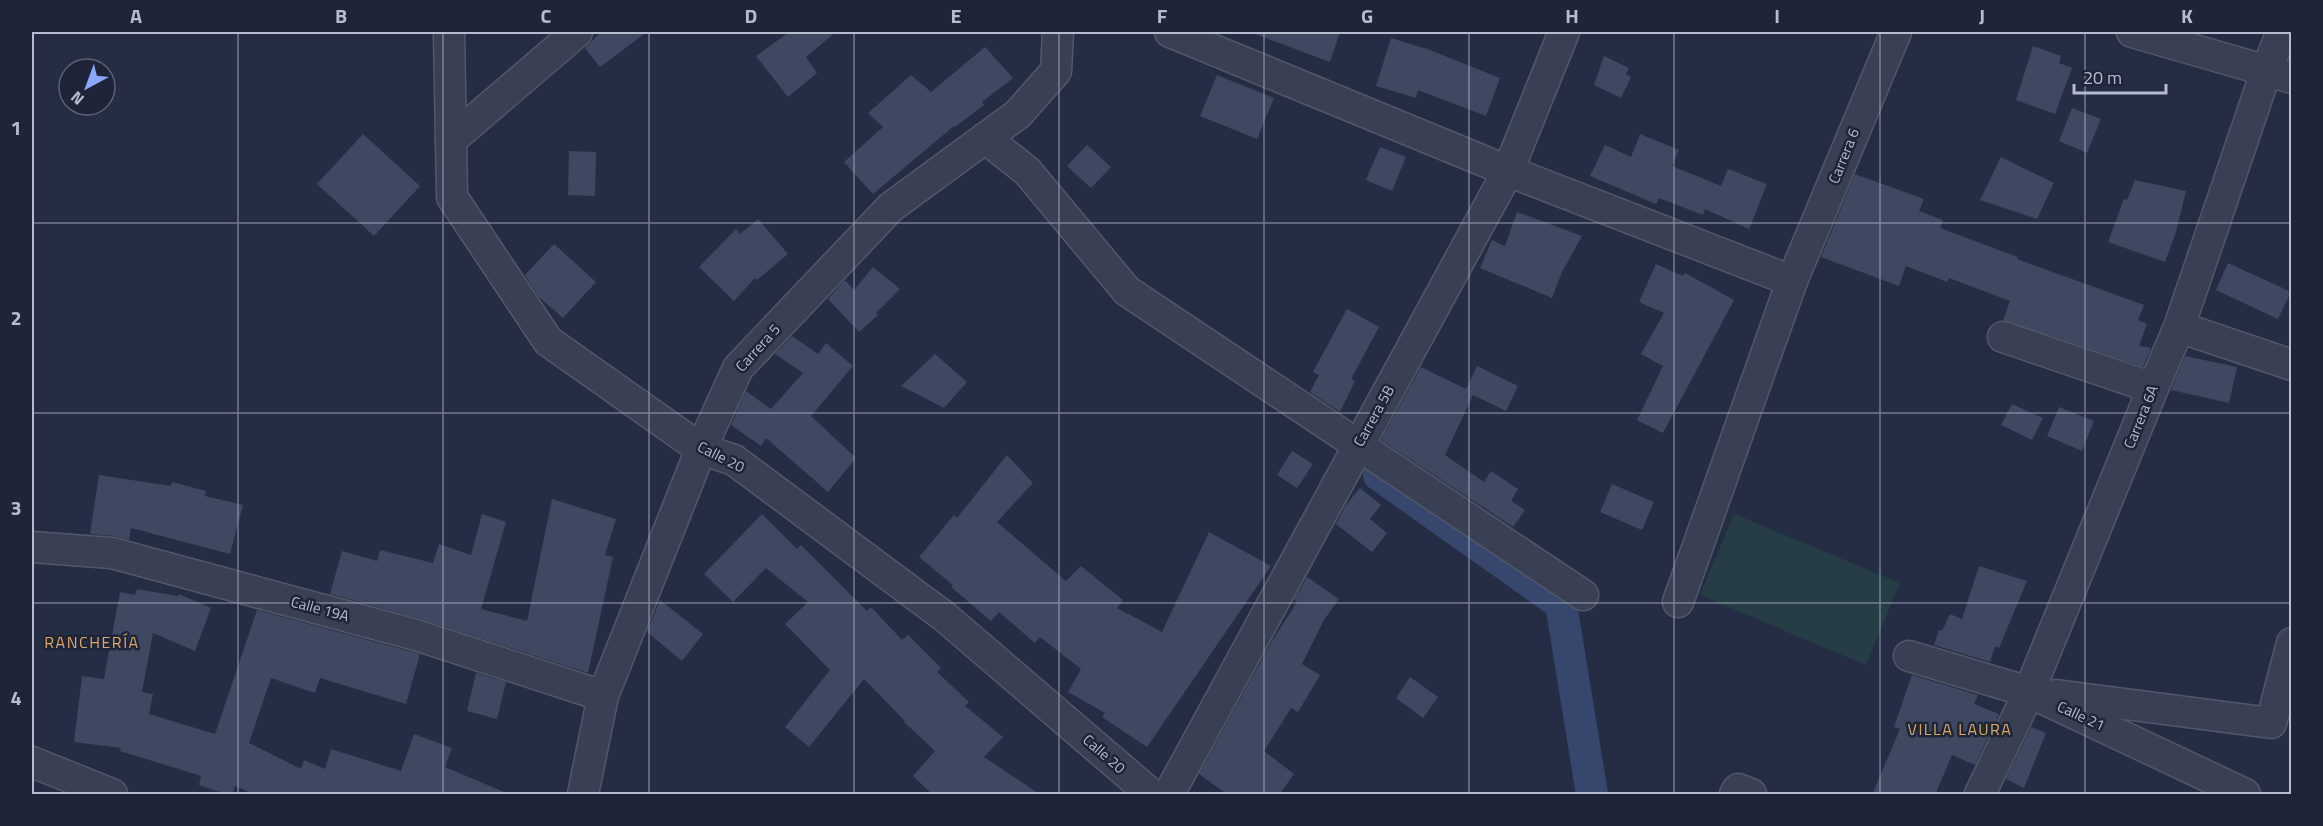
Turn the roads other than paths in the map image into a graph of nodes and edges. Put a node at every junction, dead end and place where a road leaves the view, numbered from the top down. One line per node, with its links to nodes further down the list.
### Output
1 (449, 32): 11 (street, Calle 20)
2 (578, 32): 11 (street)
3 (1058, 32): 10 (street, Carrera 5)
4 (1170, 32): 12 (street)
5 (1564, 32): 12 (street, Carrera 5B)
6 (1896, 32): 13 (street, Carrera 6)
7 (2132, 32): 9 (street)
8 (2282, 32): 9 (street, Carrera 6A)
9 (2279, 74): 14 (street, Carrera 6A)
10 (985, 138): 18 (street); 19 (street, Carrera 5)
11 (451, 140): 19 (street, Calle 20)
12 (1508, 171): 13 (street); 18 (street, Carrera 5B)
13 (1792, 281): 22 (street, Carrera 6)
14 (2179, 327): 16 (street); 17 (street, Carrera 6A)
15 (2003, 337): 17 (street)
16 (2292, 365)
17 (2152, 388): 25 (street, Carrera 6A)
18 (1358, 446): 21 (street); 31 (street, Carrera 5B)
19 (701, 449): 26 (street, Carrera 5); 30 (street, Calle 20)
20 (32, 547): 26 (street, Calle 19A)
21 (1583, 596)
22 (1678, 602)
23 (2292, 643): 25 (street)
24 (1909, 656): 25 (street, Calle 21)
25 (2029, 692): 34 (street, Carrera 6A); 35 (street, Calle 21)
26 (603, 696): 29 (street, Carrera 5)
27 (32, 762): 28 (street)
28 (112, 795)
29 (583, 795)
30 (1151, 795)
31 (1169, 795)
32 (1735, 795): 33 (street)
33 (1751, 795)
34 (1980, 795)
35 (2245, 795)

